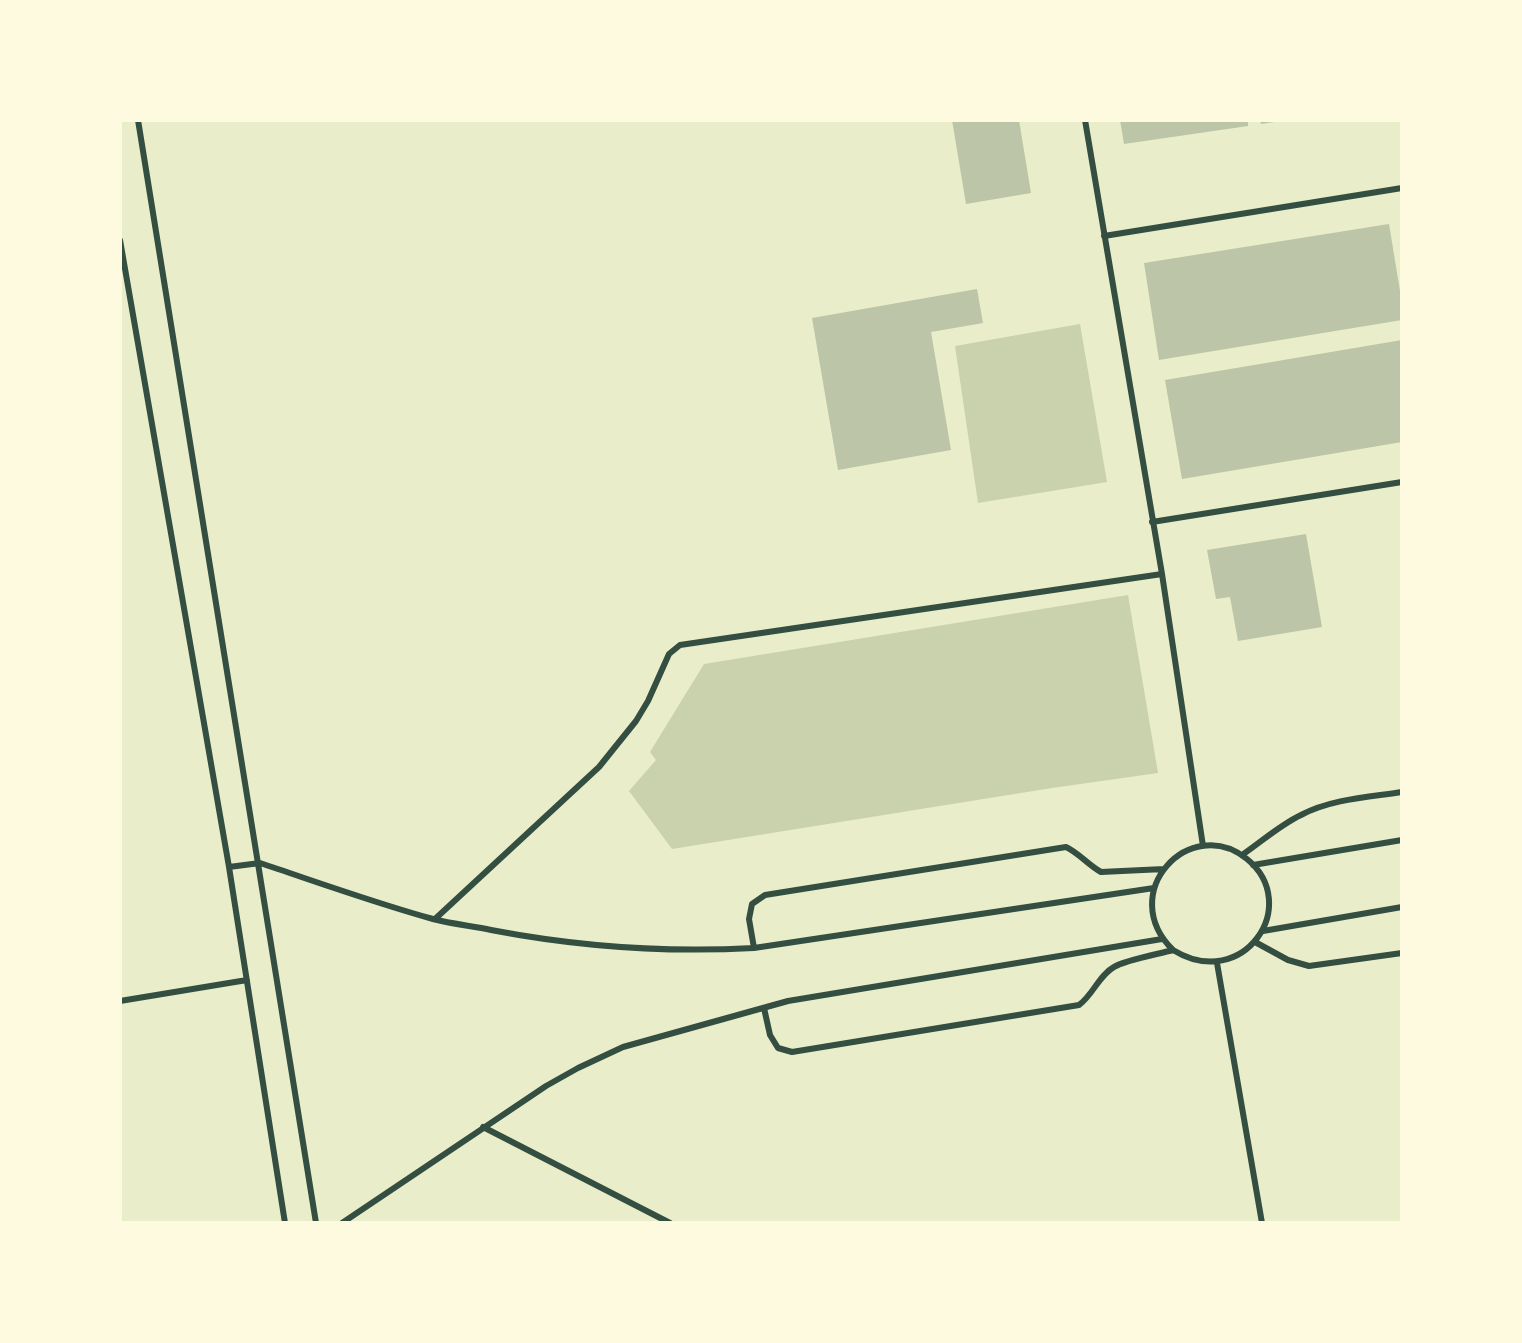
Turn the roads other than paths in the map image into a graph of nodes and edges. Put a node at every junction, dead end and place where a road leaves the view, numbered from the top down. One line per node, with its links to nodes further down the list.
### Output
1 (138, 120): 13 (street)
2 (1085, 120): 4 (street)
3 (1402, 188): 4 (street)
4 (1104, 236): 7 (street)
5 (120, 240): 15 (street)
6 (1402, 482): 7 (street)
7 (1152, 522): 8 (street)
8 (1162, 574): 11 (street); 19 (street)
9 (1402, 792): 12 (street)
10 (1402, 840): 14 (street)
11 (1203, 846): 12 (street); 16 (street)
12 (1242, 855): 14 (street)
13 (260, 863): 15 (street); 19 (street); 32 (street)
14 (1254, 865): 20 (street)
15 (229, 867): 27 (street)
16 (1164, 868): 17 (street); 23 (street)
17 (1154, 888): 21 (street); 23 (street)
18 (1402, 907): 20 (street)
19 (435, 919): 23 (street)
20 (1263, 931): 22 (street)
21 (1162, 939): 24 (street); 29 (street)
22 (1255, 942): 25 (street); 26 (street)
23 (754, 948)
24 (1173, 950): 26 (street); 29 (street)
25 (1402, 953)
26 (1217, 963): 35 (street)
27 (247, 980): 28 (street); 31 (street)
28 (120, 1001)
29 (764, 1008): 30 (street)
30 (483, 1127): 33 (street); 34 (street)
31 (285, 1223)
32 (316, 1223)
33 (342, 1223)
34 (670, 1223)
35 (1262, 1223)

